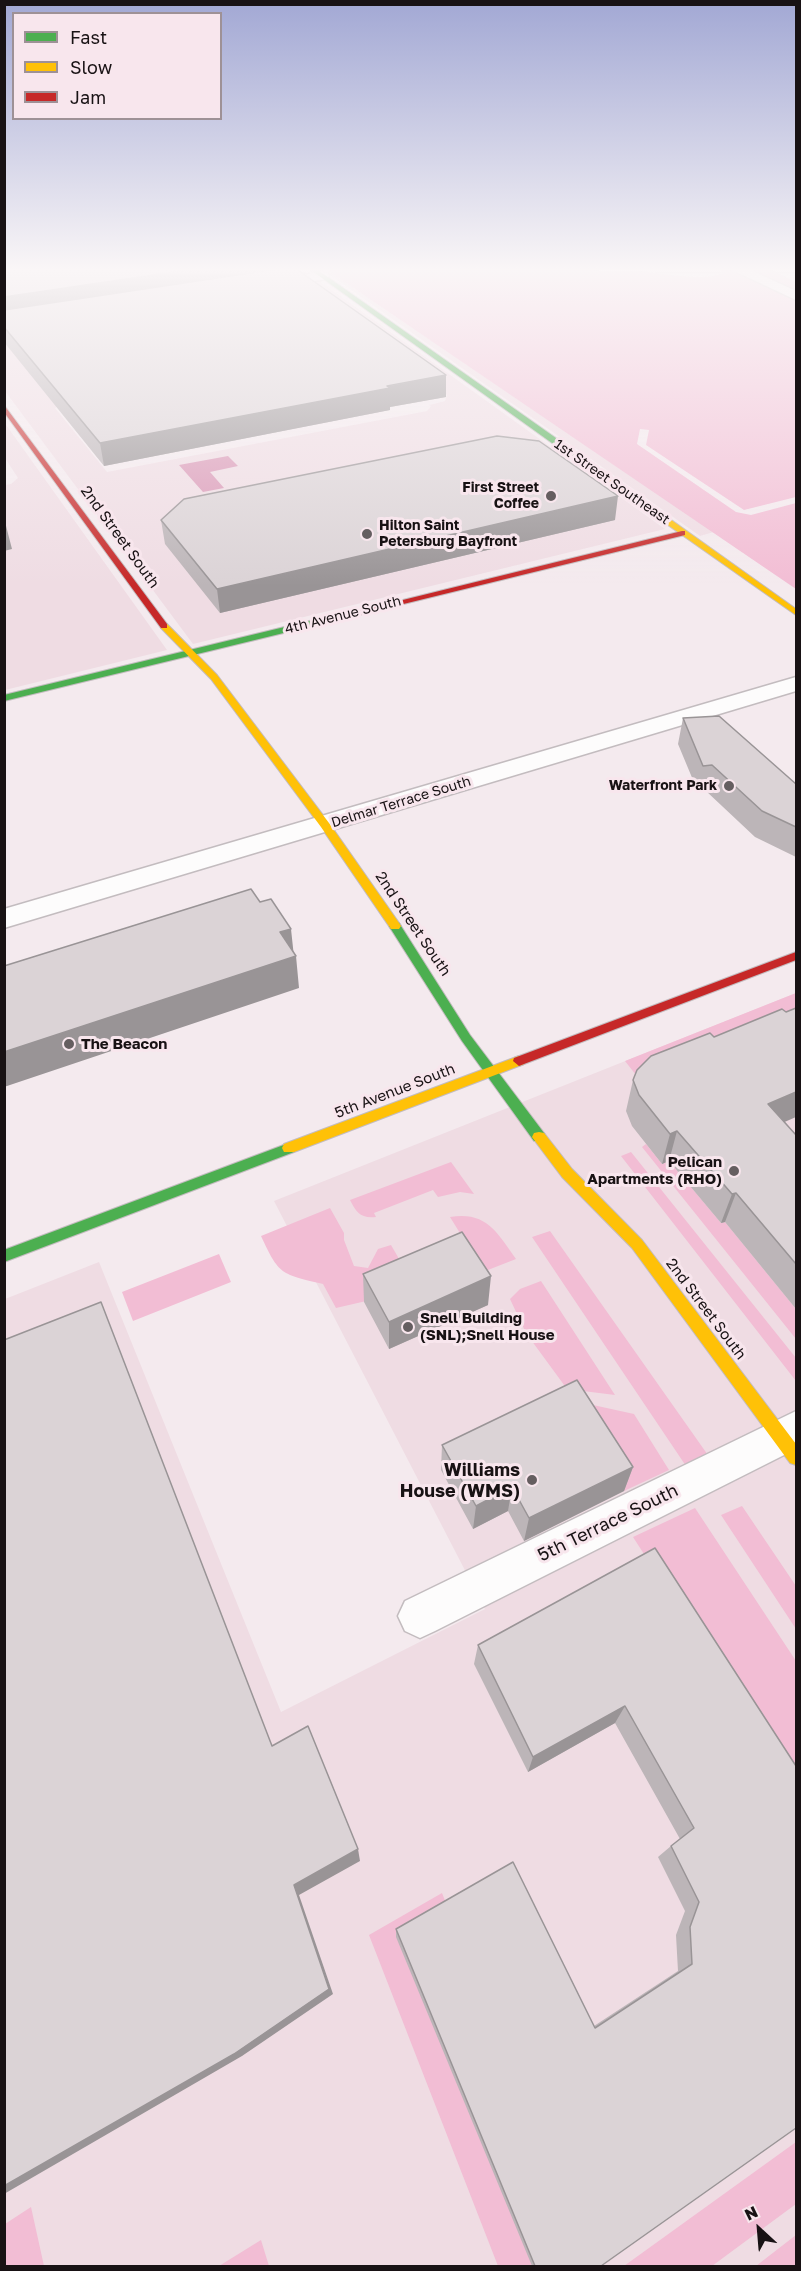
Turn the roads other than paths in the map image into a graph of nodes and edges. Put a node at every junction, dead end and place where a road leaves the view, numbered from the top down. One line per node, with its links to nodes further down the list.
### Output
1 (460, 374): 3 (street, 1st Street Southeast)
2 (4, 407): 5 (street, 2nd Street South)
3 (682, 532): 4 (street, 1st Street Southeast); 5 (street, 4th Avenue South)
4 (796, 613)
5 (191, 653): 7 (street, 4th Avenue South); 8 (street, 2nd Street South)
6 (796, 684): 8 (street, Delmar Terrace South)
7 (4, 698)
8 (325, 825): 9 (street, Delmar Terrace South); 11 (street, 2nd Street South)
9 (4, 920)
10 (796, 956): 11 (street, 5th Avenue South)
11 (490, 1073): 12 (street, 5th Avenue South); 13 (street, 2nd Street South)
12 (4, 1256)
13 (792, 1441): 14 (street, 5th Terrace South)
14 (420, 1616)

